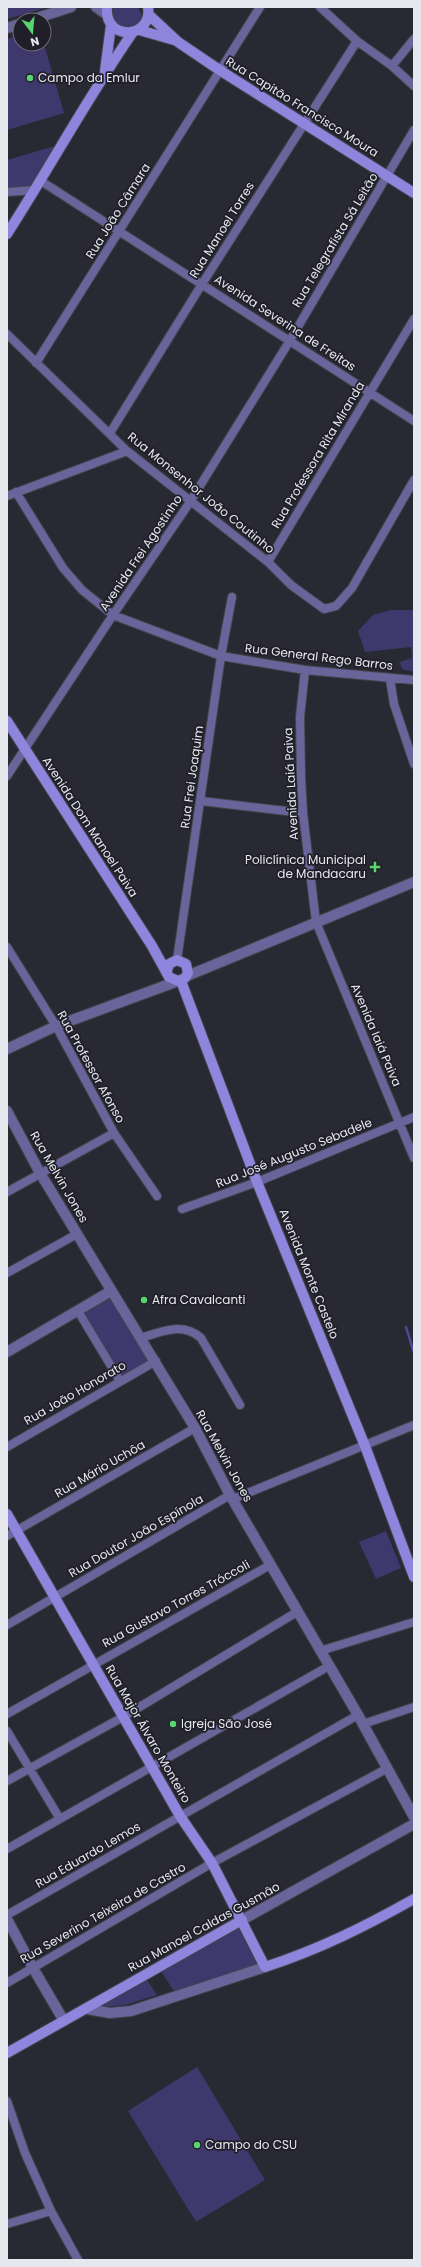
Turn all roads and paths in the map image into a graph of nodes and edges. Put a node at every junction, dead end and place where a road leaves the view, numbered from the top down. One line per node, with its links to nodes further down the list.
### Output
1 (71, 7): 7 (street)
2 (96, 7): 5 (street)
3 (260, 7): 14 (street, Rua João Câmara)
4 (325, 9): 11 (street)
5 (106, 10): 8 (main road)
6 (148, 11): 9 (main road); 12 (main road)
7 (52, 13)
8 (111, 25): 9 (main road); 15 (main road)
9 (136, 31): 12 (main road); 15 (main road)
10 (414, 39): 13 (street)
11 (357, 41): 13 (street); 17 (street, Rua Manoel Torres)
12 (178, 42): 14 (main road, Rua Capitão Francisco Moura)
13 (392, 66): 16 (street)
14 (221, 71): 17 (main road, Rua Capitão Francisco Moura); 24 (street, Rua João Câmara)
15 (105, 72): 20 (main road)
16 (414, 86)
17 (304, 123): 19 (main road, Rua Capitão Francisco Moura); 26 (street, Rua Manoel Torres)
18 (414, 130): 19 (street, Rua Telegrafista Sá Leitão)
19 (387, 176): 23 (main road, Rua Capitão Francisco Moura); 29 (street, Rua Telegrafista Sá Leitão)
20 (41, 181): 21 (main road); 24 (street, Avenida Severina de Freitas)
21 (35, 190): 22 (street); 25 (main road)
22 (7, 192)
23 (414, 193)
24 (119, 232): 26 (street, Avenida Severina de Freitas); 30 (street, Rua João Câmara)
25 (7, 234)
26 (202, 284): 29 (street, Avenida Severina de Freitas); 33 (street, Rua Manoel Torres)
27 (414, 318): 31 (street, Rua Professora Rita Miranda)
28 (7, 334): 30 (street, Rua Monsenhor João Coutinho)
29 (289, 342): 31 (street, Avenida Severina de Freitas); 38 (street, Avenida Frei Agostinho)
30 (36, 363): 33 (street, Rua Monsenhor João Coutinho)
31 (370, 392): 32 (street, Avenida Severina de Freitas); 39 (street, Rua Professora Rita Miranda)
32 (414, 421)
33 (110, 433): 34 (street, Rua Monsenhor João Coutinho)
34 (127, 451): 36 (street); 38 (street, Rua Monsenhor João Coutinho)
35 (414, 480): 39 (street, Rua Monsenhor João Coutinho)
36 (16, 492): 37 (street); 41 (street, Rua General Rego Barros)
37 (7, 496)
38 (190, 502): 39 (street, Rua Monsenhor João Coutinho); 41 (street, Avenida Frei Agostinho)
39 (268, 562)
40 (232, 597): 42 (street, Rua Frei Joaquim)
41 (113, 615): 42 (street, Rua General Rego Barros); 47 (street, Avenida Frei Agostinho)
42 (221, 656): 43 (street, Rua General Rego Barros); 50 (street, Rua Frei Joaquim)
43 (305, 670): 44 (street, Rua General Rego Barros); 51 (street, Avenida Laiá Paiva)
44 (390, 679): 45 (street, Rua General Rego Barros); 48 (street)
45 (414, 680)
46 (7, 721): 47 (main road, Avenida Dom Manoel Paiva)
47 (25, 749): 49 (street, Avenida Frei Agostinho); 54 (main road, Avenida Dom Manoel Paiva)
48 (414, 764)
49 (7, 776)
50 (201, 801): 51 (street); 56 (street, Rua Frei Joaquim)
51 (303, 813): 53 (street, Avenida Laiá Paiva)
52 (414, 882): 53 (street)
53 (316, 922): 57 (street); 65 (street, Avenida Iaiá Paiva)
54 (152, 946): 56 (main road); 58 (main road, Avenida Dom Manoel Paiva)
55 (7, 947): 61 (street, Rua Professor Afonso)
56 (179, 962): 57 (street); 58 (main road); 59 (main road)
57 (213, 964): 59 (street)
58 (167, 972): 59 (main road); 60 (street)
59 (182, 979): 60 (street); 69 (main road, Avenida Monte Castelo)
60 (148, 991): 61 (street)
61 (56, 1026): 62 (street); 66 (street, Rua Professor Afonso)
62 (7, 1049)
63 (7, 1111): 68 (street, Rua Melvin Jones)
64 (414, 1117): 65 (street, Rua José Augusto Sebadele)
65 (399, 1123): 67 (street, Avenida Iaiá Paiva); 69 (street, Rua José Augusto Sebadele)
66 (114, 1133): 68 (street); 71 (street, Rua Professor Afonso)
67 (414, 1158)
68 (40, 1173): 70 (street); 73 (street, Rua Melvin Jones)
69 (257, 1182): 72 (street, Rua José Augusto Sebadele); 84 (main road, Avenida Monte Castelo)
70 (7, 1192)
71 (158, 1196)
72 (182, 1210)
73 (76, 1234): 74 (street); 75 (street, Rua Melvin Jones)
74 (7, 1273)
75 (111, 1291): 76 (street); 77 (street, Rua Melvin Jones)
76 (78, 1311): 78 (street); 80 (street)
77 (141, 1338): 79 (street, Rua Melvin Jones); 81 (street)
78 (7, 1352)
79 (156, 1361): 80 (street, Rua João Honorato); 83 (street, Rua Melvin Jones)
80 (120, 1381): 85 (street, Rua João Honorato)
81 (240, 1405)
82 (414, 1425): 84 (street, Rua Doutor João Espínola)
83 (195, 1428): 86 (street, Rua Melvin Jones); 88 (street, Rua Mário Uchôa)
84 (365, 1446): 86 (street, Rua Doutor João Espínola); 91 (main road, Avenida Monte Castelo)
85 (7, 1447)
86 (231, 1497): 90 (street, Rua Melvin Jones); 92 (street, Rua Doutor João Espínola)
87 (7, 1514): 88 (main road, Rua Major Álvaro Monteiro)
88 (16, 1531): 89 (street, Rua Mário Uchôa); 92 (main road, Rua Major Álvaro Monteiro)
89 (7, 1536)
90 (270, 1565): 93 (street, Rua Melvin Jones); 97 (street, Rua Gustavo Torres Tróccoli)
91 (414, 1577)
92 (54, 1598): 95 (street, Rua Doutor João Espínola); 97 (main road, Rua Major Álvaro Monteiro)
93 (297, 1612): 96 (street, Rua Melvin Jones); 101 (street)
94 (414, 1622): 96 (street)
95 (7, 1625)
96 (320, 1651): 98 (street, Rua Melvin Jones)
97 (93, 1664): 100 (street, Rua Gustavo Torres Tróccoli); 101 (main road, Rua Major Álvaro Monteiro)
98 (329, 1666): 102 (street, Rua Melvin Jones); 104 (street)
99 (414, 1707): 102 (street, Rua Eduardo Lemos)
100 (7, 1714)
101 (123, 1717): 104 (main road, Rua Major Álvaro Monteiro); 105 (street)
102 (360, 1720): 106 (street, Rua Melvin Jones); 108 (street, Rua Eduardo Lemos)
103 (7, 1731): 105 (street)
104 (151, 1766): 108 (main road, Rua Major Álvaro Monteiro); 110 (street)
105 (29, 1768): 107 (street); 110 (street)
106 (388, 1768): 109 (street, Rua Melvin Jones); 113 (street, Rua Severino Teixeira de Castro)
107 (7, 1780)
108 (180, 1816): 113 (main road, Rua Major Álvaro Monteiro); 115 (street, Rua Eduardo Lemos)
109 (414, 1817)
110 (60, 1819): 112 (street)
111 (414, 1824): 117 (street, Rua Manoel Caldas Gusmão)
112 (7, 1849)
113 (212, 1863): 117 (main road, Rua Major Álvaro Monteiro); 119 (street, Rua Severino Teixeira de Castro)
114 (414, 1899): 118 (main road)
115 (7, 1915)
116 (7, 1919): 119 (street)
117 (242, 1920): 118 (main road, Rua Major Álvaro Monteiro); 121 (main road, Rua Manoel Caldas Gusmão)
118 (265, 1967): 121 (street)
119 (33, 1968): 120 (street, Rua Severino Teixeira de Castro); 122 (street)
120 (7, 1983)
121 (87, 2009): 122 (main road, Rua Manoel Caldas Gusmão)
122 (64, 2021): 123 (main road, Rua Manoel Caldas Gusmão)
123 (7, 2053)
124 (7, 2101): 125 (street)
125 (51, 2210): 126 (street); 127 (street)
126 (7, 2224)
127 (78, 2260)

